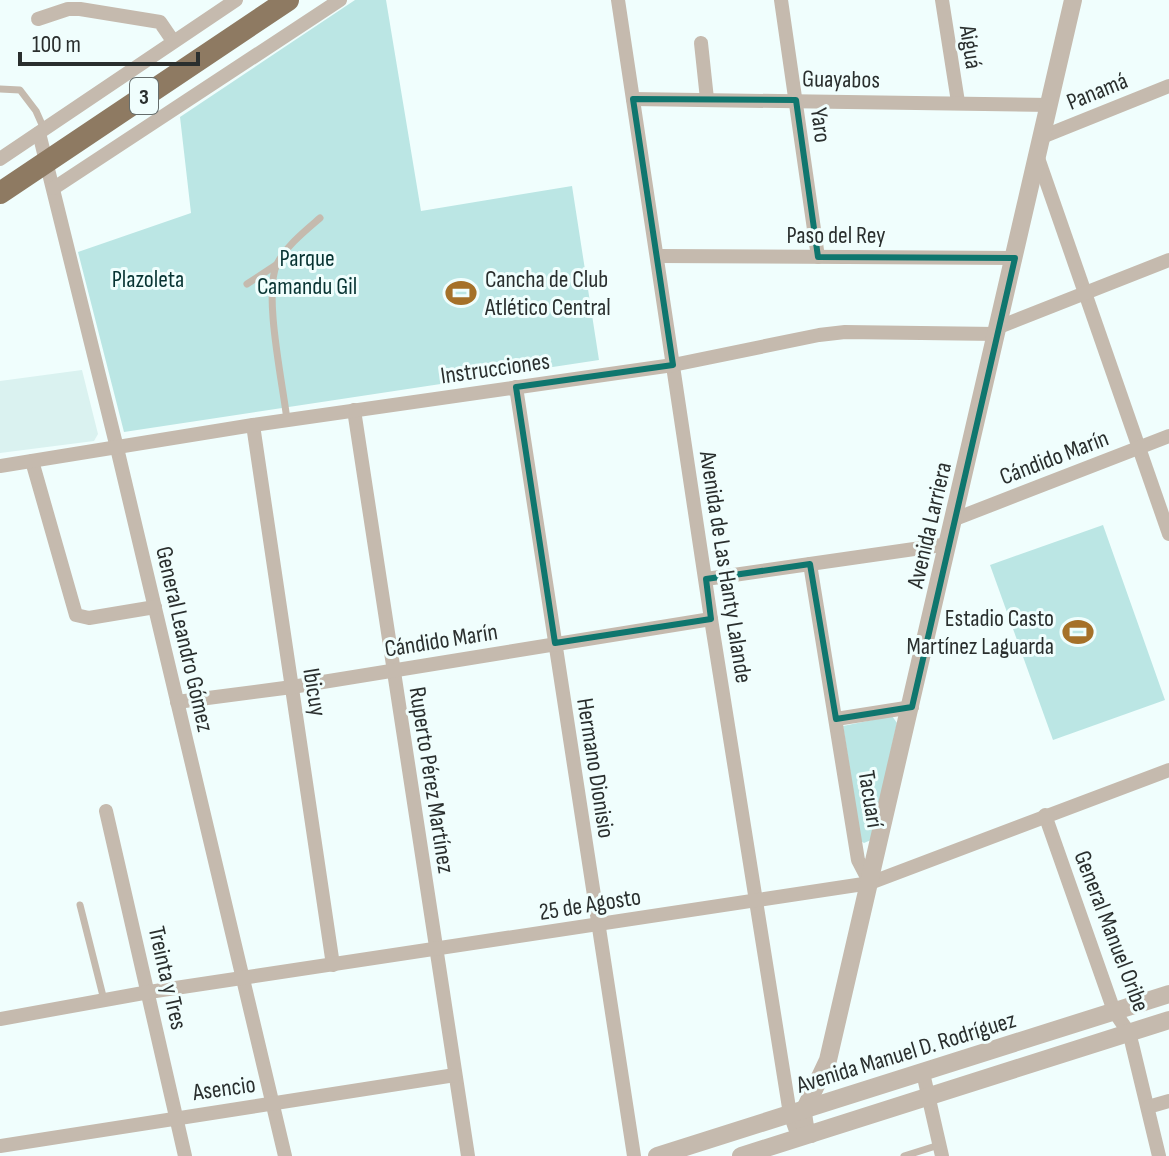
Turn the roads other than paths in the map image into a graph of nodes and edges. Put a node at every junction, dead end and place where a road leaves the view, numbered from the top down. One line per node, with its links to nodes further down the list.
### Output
1 (236, 0): 9 (street)
2 (288, 0): 22 (highway, 3)
3 (340, 0): 23 (street)
4 (618, 0): 13 (street, Avenida de Las Hanty Lalande)
5 (781, 0): 15 (street, Yaro)
6 (942, 0): 16 (street, Aiguá)
7 (1073, 0): 17 (street, Avenida Larriera)
8 (38, 19): 9 (street)
9 (173, 41): 18 (street)
10 (701, 43): 14 (street)
11 (1169, 86): 19 (street, Panamá)
12 (0, 89): 18 (lane)
13 (633, 99): 14 (street, Guayabos); 26 (street, Avenida de Las Hanty Lalande)
14 (707, 99): 15 (street, Guayabos)
15 (796, 100): 16 (street, Guayabos); 27 (street, Yaro)
16 (958, 102): 17 (street, Guayabos)
17 (1050, 105): 19 (street, Avenida Larriera)
18 (42, 132): 21 (street); 22 (street, General Leandro Gómez)
19 (1042, 137): 20 (street, Avenida Larriera)
20 (1038, 158): 28 (street, Avenida Larriera); 32 (street)
21 (0, 159)
22 (47, 162): 23 (street, General Leandro Gómez); 24 (highway, 3)
23 (54, 188): 40 (street, General Leandro Gómez)
24 (0, 193)
25 (320, 218): 30 (lane)
26 (658, 256): 27 (street, Paso del Rey); 34 (street, Avenida de Las Hanty Lalande)
27 (818, 257): 28 (street, Paso del Rey)
28 (1015, 258): 33 (street, Avenida Larriera)
29 (1169, 260): 32 (street, Instrucciones)
30 (276, 265): 31 (lane); 37 (lane)
31 (247, 284)
32 (1086, 294): 33 (street, Instrucciones); 41 (street)
33 (998, 331): 34 (street, Instrucciones); 44 (street, Avenida Larriera)
34 (673, 365): 35 (street, Instrucciones); 48 (street, Avenida de Las Hanty Lalande)
35 (516, 387): 36 (street, Instrucciones); 51 (street, Hermano Dionisio)
36 (354, 410): 37 (street, Instrucciones); 52 (street, Ruperto Pérez Martínez)
37 (287, 420): 38 (street, Instrucciones)
38 (253, 425): 40 (street, Instrucciones); 53 (street, Ibicuy)
39 (1169, 436): 41 (street, Cándido Marín)
40 (117, 448): 42 (street, Instrucciones); 49 (street, General Leandro Gómez)
41 (1140, 448): 44 (street, Cándido Marín); 45 (street)
42 (32, 461): 43 (street, Instrucciones); 49 (street)
43 (0, 466)
44 (955, 519): 46 (street, Avenida Larriera)
45 (1169, 534)
46 (949, 544): 47 (street); 55 (street, Avenida Larriera)
47 (810, 564): 48 (street); 56 (street, Tacuarí)
48 (706, 579): 50 (street, Avenida de Las Hanty Lalande)
49 (155, 607): 54 (street, General Leandro Gómez)
50 (711, 619): 51 (street, Cándido Marín); 61 (street, Avenida de Las Hanty Lalande)
51 (555, 643): 52 (street, Cándido Marín); 63 (street, Hermano Dionisio)
52 (394, 670): 53 (street, Cándido Marín); 64 (street, Ruperto Pérez Martínez)
53 (292, 687): 54 (street, Cándido Marín); 65 (street, Ibicuy)
54 (177, 702): 66 (street, General Leandro Gómez)
55 (912, 707): 56 (street); 60 (street, Avenida Larriera)
56 (836, 719): 60 (street, Tacuarí)
57 (1169, 770): 59 (street, 25 de Agosto)
58 (106, 811): 67 (street, Treinta y Tres)
59 (1045, 815): 60 (street, 25 de Agosto); 70 (street, General Manuel Oribe)
60 (870, 883): 61 (street, 25 de Agosto); 74 (street, Avenida Larriera)
61 (756, 901): 63 (street, 25 de Agosto); 82 (street, Avenida de Las Hanty Lalande)
62 (80, 905): 69 (lane)
63 (597, 925): 64 (street, 25 de Agosto); 91 (street, Hermano Dionisio)
64 (436, 950): 65 (street, 25 de Agosto); 76 (street, Ruperto Pérez Martínez)
65 (333, 965): 66 (street, 25 de Agosto)
66 (243, 980): 67 (street, 25 de Agosto); 80 (street, General Leandro Gómez)
67 (149, 992): 69 (street, 25 de Agosto); 83 (street, Treinta y Tres)
68 (1169, 994): 70 (street, Avenida Manuel D. Rodríguez)
69 (104, 1000): 71 (street, 25 de Agosto)
70 (1114, 1011): 73 (street, General Manuel Oribe); 75 (street, Avenida Manuel D. Rodríguez)
71 (0, 1019)
72 (1169, 1020): 73 (street, Avenida Manuel D. Rodríguez)
73 (1129, 1033): 77 (street, Avenida Manuel D. Rodríguez); 81 (street, General Manuel Oribe)
74 (828, 1060): 78 (street, Avenida Larriera); 82 (street, Avenida Larriera)
75 (923, 1073): 77 (street); 78 (street, Avenida Manuel D. Rodríguez)
76 (455, 1075): 80 (street, Asencio); 90 (street, Ruperto Pérez Martínez)
77 (930, 1096): 84 (street, Avenida Manuel D. Rodríguez); 87 (street)
78 (837, 1099): 82 (street, Avenida Manuel D. Rodríguez); 84 (street, Avenida Larriera)
79 (1169, 1101): 81 (street)
80 (273, 1103): 83 (street, Asencio); 89 (street, General Leandro Gómez)
81 (1148, 1107): 95 (street, General Manuel Oribe)
82 (798, 1112): 85 (street); 92 (street, Avenida Manuel D. Rodríguez)
83 (176, 1117): 86 (street, Asencio); 88 (street, Treinta y Tres)
84 (846, 1123): 85 (street, Avenida Manuel D. Rodríguez)
85 (807, 1136): 93 (street, Avenida Manuel D. Rodríguez)
86 (0, 1146)
87 (941, 1150): 94 (lane)
88 (185, 1156)
89 (285, 1156)
90 (468, 1156)
91 (634, 1156)
92 (657, 1156)
93 (741, 1156)
94 (904, 1156)
95 (1159, 1156)

